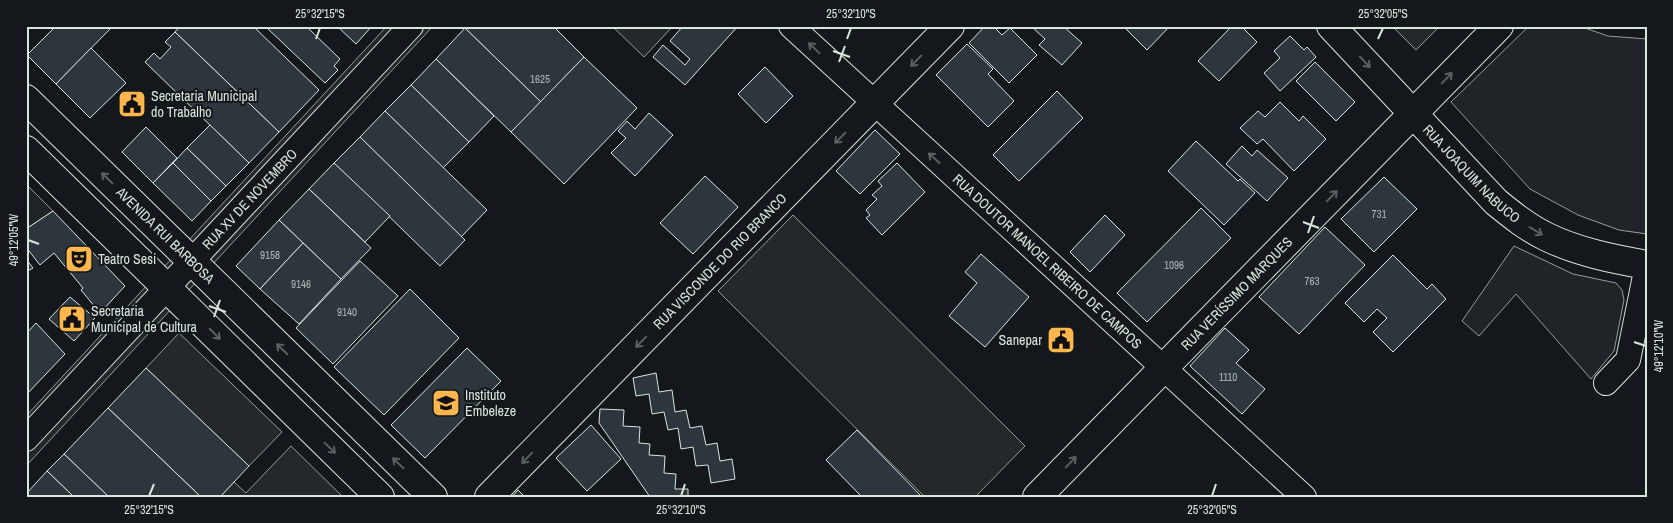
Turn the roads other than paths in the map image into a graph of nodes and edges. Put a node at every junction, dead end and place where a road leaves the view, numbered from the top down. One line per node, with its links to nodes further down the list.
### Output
1 (411, 26): 10 (street, RUA XV DE NOVEMBRO)
2 (791, 26): 7 (street, RUA DOUTOR MANOEL RIBEIRO DE CAMPOS, one-way to 2)
3 (950, 26): 7 (main road, RUA VISCONDE DO RIO BRANCO, one-way to 7)
4 (1331, 26): 8 (main road, RUA JOAQUIM NABUCO, one-way to 8)
5 (1499, 26): 8 (main road, RUA VERÍSSIMO MARQUES, one-way to 5)
6 (26, 99): 10 (main road, AVENIDA RUI BARBOSA, one-way to 6)
7 (874, 104): 13 (street, RUA DOUTOR MANOEL RIBEIRO DE CAMPOS, one-way to 7); 18 (main road, RUA VISCONDE DO RIO BRANCO, one-way to 18)
8 (1413, 113): 11 (main road, RUA JOAQUIM NABUCO, one-way to 11); 13 (main road, RUA VERÍSSIMO MARQUES, one-way to 8)
9 (26, 150): 12 (main road)
10 (192, 262): 12 (street, RUA XV DE NOVEMBRO); 17 (main road, AVENIDA RUI BARBOSA, one-way to 10)
11 (1647, 266): 14 (street)
12 (167, 288): 15 (street, RUA XV DE NOVEMBRO); 16 (main road, one-way to 16)
13 (1163, 368): 19 (main road, RUA VERÍSSIMO MARQUES, one-way to 13); 20 (street, RUA DOUTOR MANOEL RIBEIRO DE CAMPOS)
14 (1606, 383)
15 (26, 439)
16 (380, 497)
17 (433, 497)
18 (489, 497)
19 (1037, 497)
20 (1304, 497)

